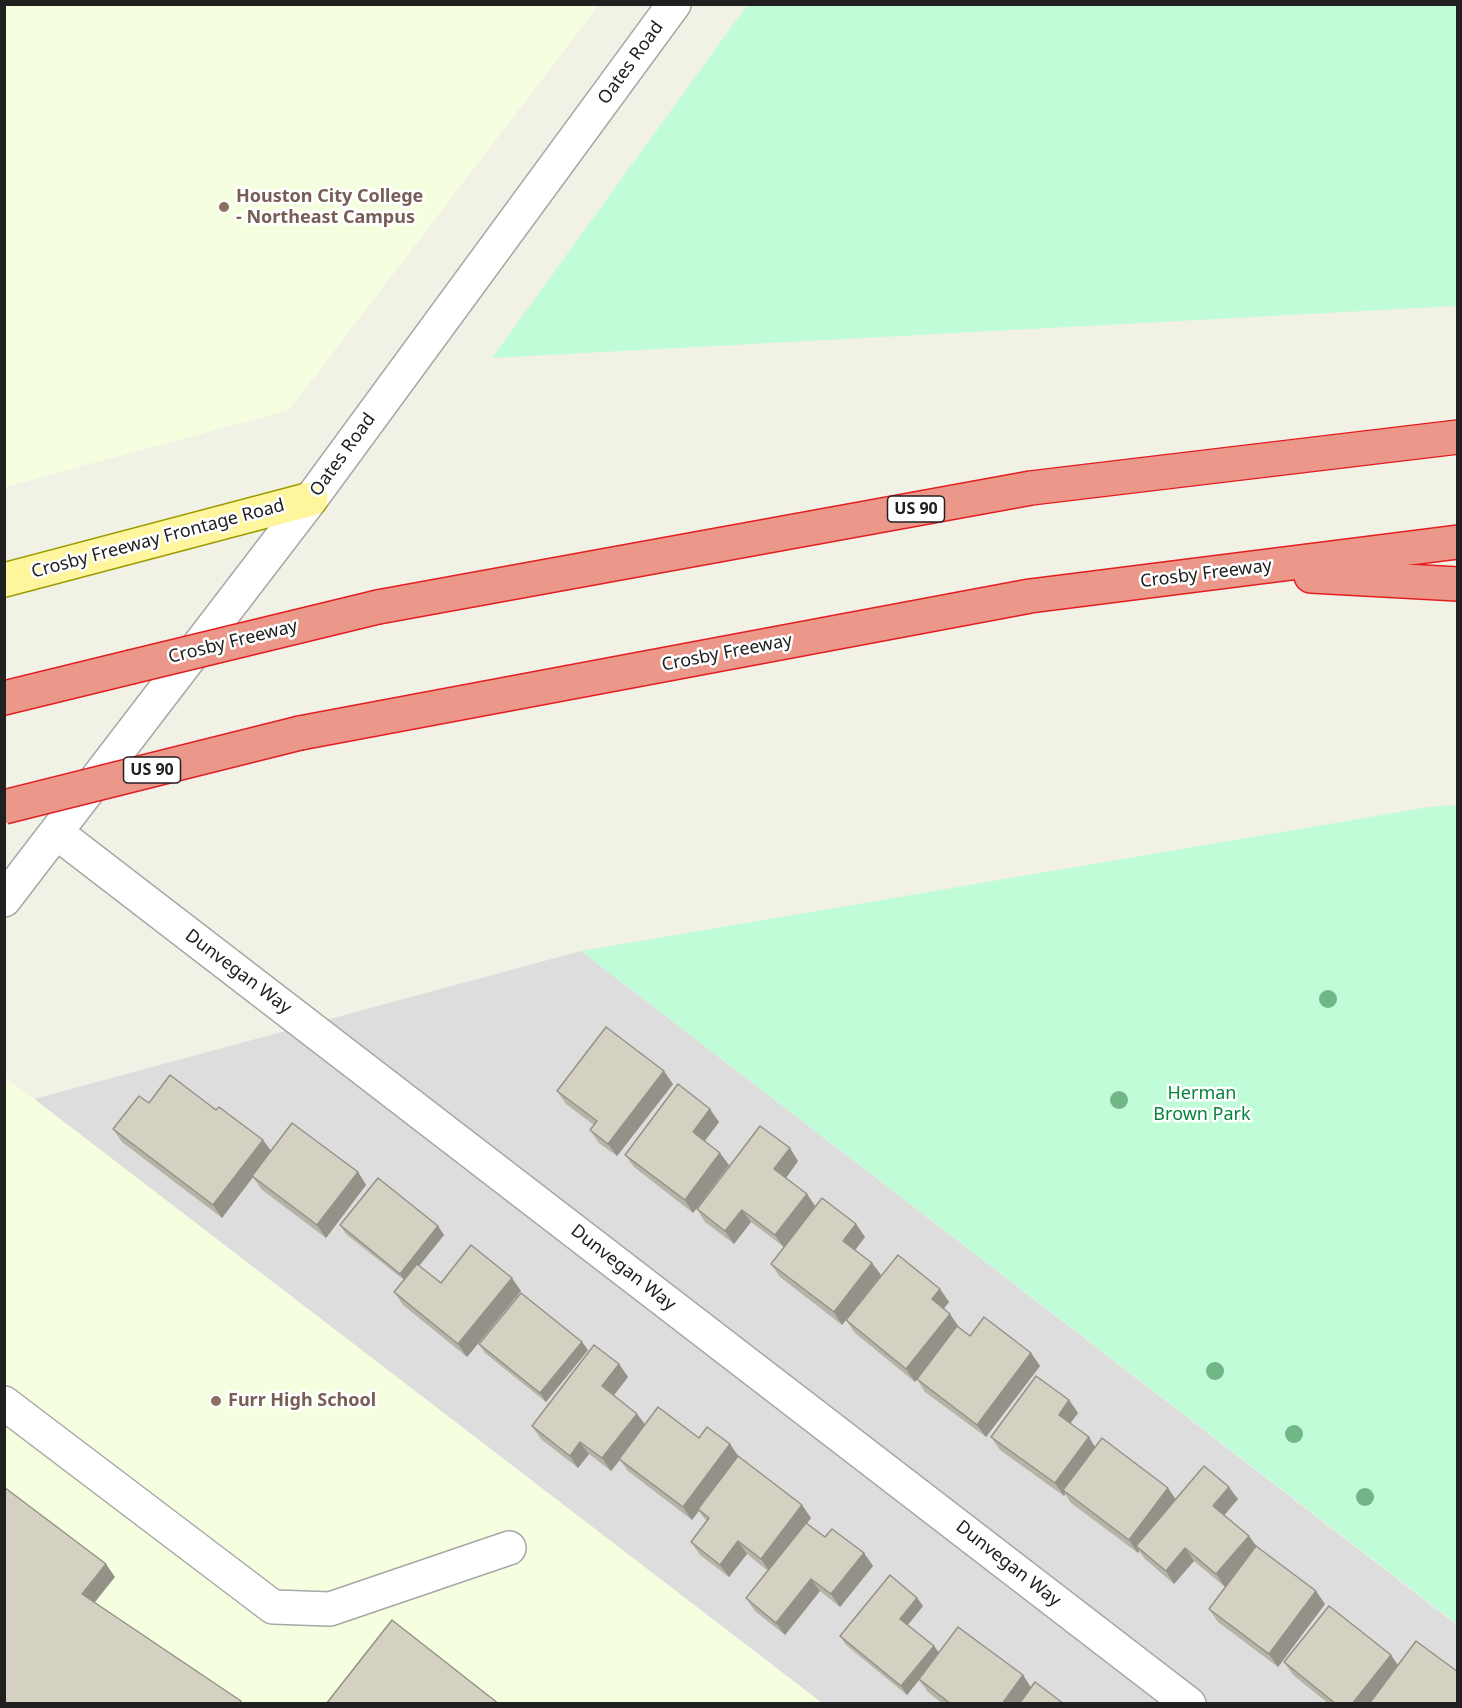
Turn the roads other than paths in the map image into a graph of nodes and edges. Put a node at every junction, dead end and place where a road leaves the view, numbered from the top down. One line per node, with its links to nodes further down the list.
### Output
1 (674, 4): 3 (street, Oates Road)
2 (1458, 437): 8 (highway, Crosby Freeway / US 90, bridge)
3 (311, 499): 6 (main road, Crosby Freeway Frontage Road); 10 (street, Oates Road)
4 (1458, 542): 5 (highway, Crosby Freeway / US 90)
5 (1228, 571): 7 (highway); 9 (highway, Crosby Freeway / US 90, bridge)
6 (4, 580)
7 (1458, 584)
8 (4, 698)
9 (4, 807)
10 (57, 833): 11 (street, Oates Road); 14 (street, Dunvegan Way)
11 (4, 900)
12 (4, 1403): 13 (street)
13 (509, 1548)
14 (1189, 1704)

